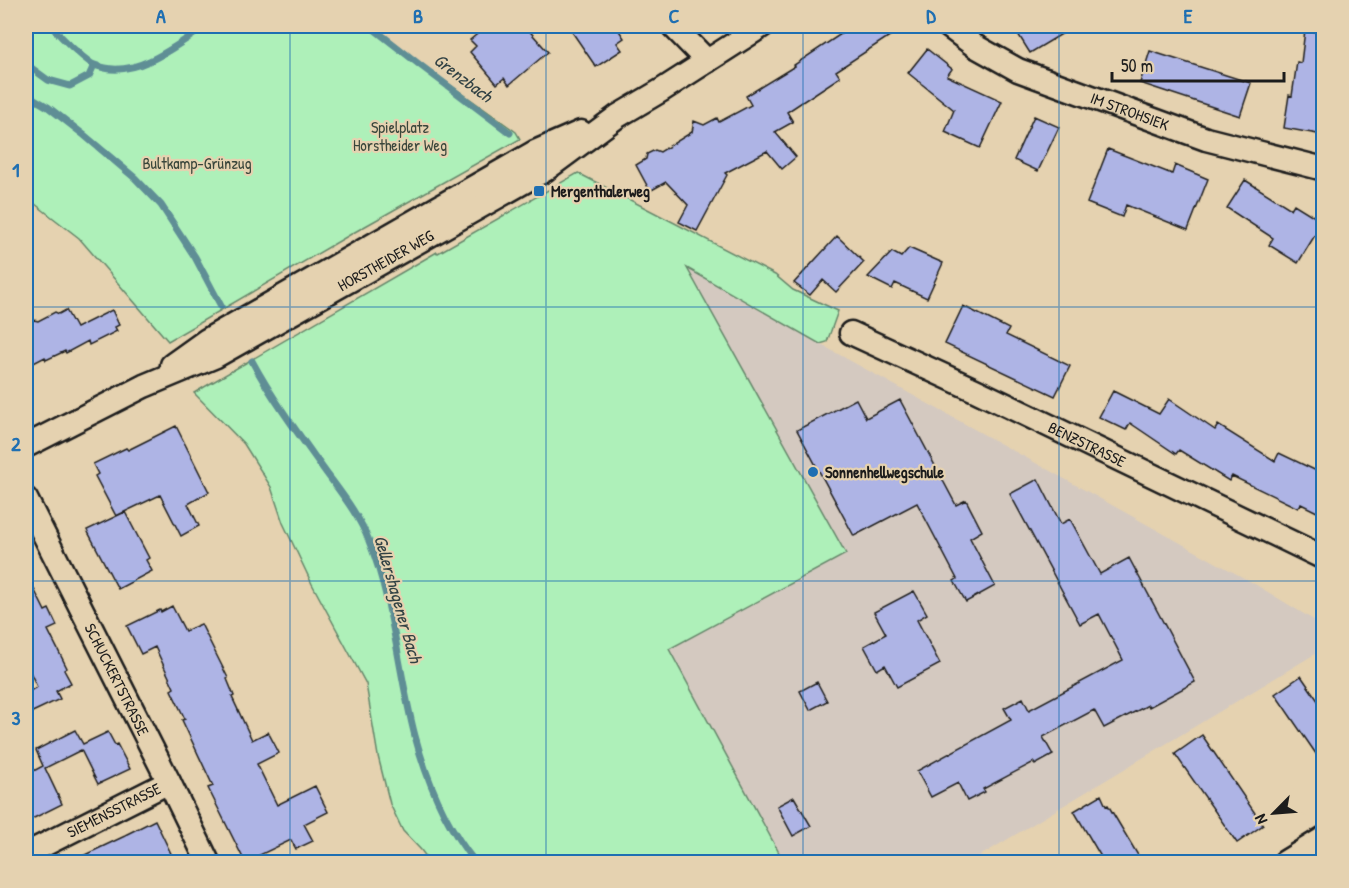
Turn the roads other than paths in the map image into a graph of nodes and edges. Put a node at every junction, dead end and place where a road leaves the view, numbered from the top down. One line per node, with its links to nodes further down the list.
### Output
1 (673, 26): 4 (street)
2 (762, 26): 4 (street, HORSTHEIDER WEG)
3 (948, 26): 5 (street, IM STROHSIEK)
4 (707, 61): 7 (street, HORSTHEIDER WEG)
5 (1323, 169)
6 (851, 333): 9 (street, BENZSTRASSE)
7 (26, 447)
8 (26, 499): 10 (street, SCHUCKERTSTRASSE)
9 (1323, 558)
10 (169, 782): 12 (street, SIEMENSSTRASSE); 13 (street, SCHUCKERTSTRASSE)
11 (1323, 838): 14 (street)
12 (26, 854)
13 (208, 862)
14 (1285, 862)

